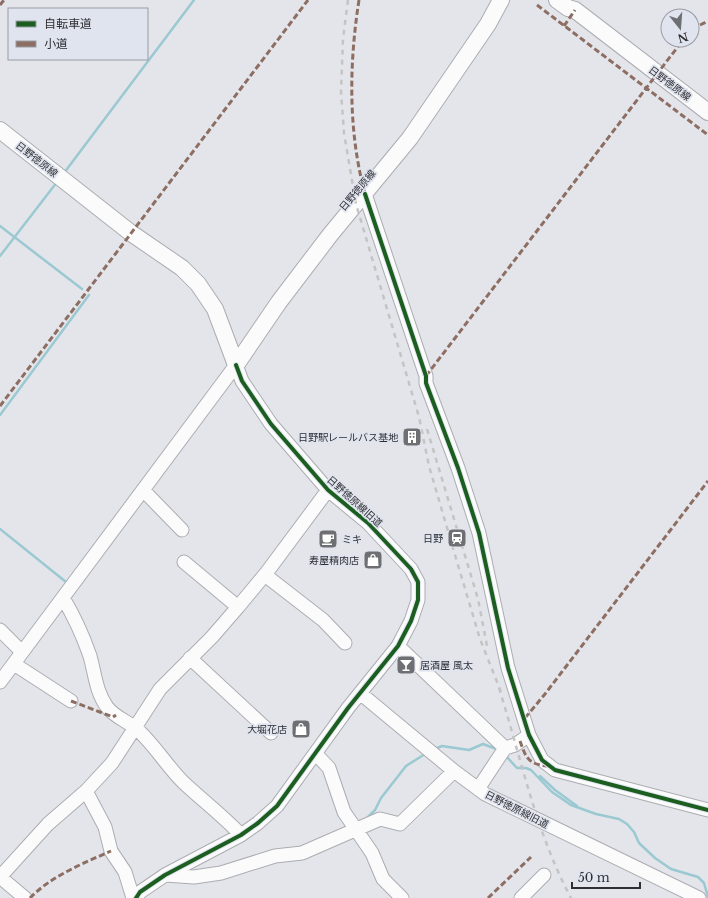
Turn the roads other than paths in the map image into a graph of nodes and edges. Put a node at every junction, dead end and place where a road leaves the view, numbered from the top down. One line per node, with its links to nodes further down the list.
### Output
1 (501, 0): 5 (main road, 日野徳原線)
2 (510, 0): 5 (main road, 日野徳原線)
3 (557, 0): 4 (main road, 日野徳原線)
4 (572, 5): 6 (main road, 日野徳原線)
5 (488, 24): 8 (main road, 日野徳原線)
6 (708, 112)
7 (0, 130): 9 (main road, 日野徳原線)
8 (365, 194): 9 (main road, 日野徳原線); 28 (street)
9 (236, 365): 10 (street); 11 (street, 日野徳原線旧道)
10 (143, 490): 12 (street); 15 (street)
11 (328, 490): 14 (street); 19 (street, 日野徳原線旧道)
12 (182, 530)
13 (184, 562): 16 (street)
14 (265, 575): 16 (street); 18 (street)
15 (63, 598): 20 (street); 26 (street)
16 (238, 606): 21 (street)
17 (0, 630): 20 (street)
18 (345, 643)
19 (398, 646): 24 (street, 日野徳原線旧道); 29 (street)
20 (22, 652): 22 (street)
21 (190, 658): 26 (street); 27 (street)
22 (14, 664): 23 (street); 25 (street)
23 (0, 682)
24 (360, 693): 30 (street); 31 (street, 日野徳原線旧道)
25 (71, 701)
26 (135, 726): 33 (street); 36 (street)
27 (270, 733)
28 (529, 734): 29 (street); 34 (street)
29 (505, 748): 32 (street)
30 (316, 754): 35 (street); 36 (street)
31 (454, 771): 32 (street, 日野徳原線旧道); 35 (street)
32 (478, 789): 43 (street, 日野徳原線旧道)
33 (86, 791): 39 (street); 40 (street)
34 (708, 810)
35 (355, 829): 37 (street); 41 (street)
36 (241, 835): 37 (street)
37 (165, 875): 40 (street)
38 (544, 875): 42 (street)
39 (25, 898)
40 (134, 898)
41 (402, 898)
42 (521, 898)
43 (699, 898)

